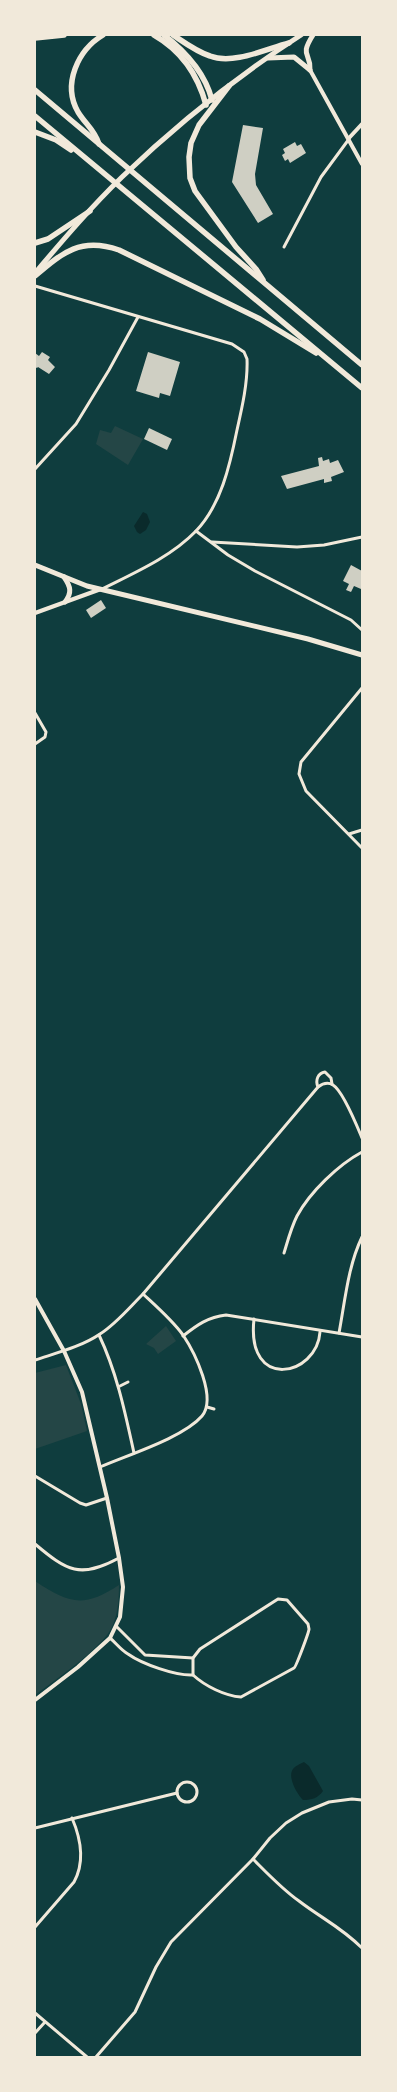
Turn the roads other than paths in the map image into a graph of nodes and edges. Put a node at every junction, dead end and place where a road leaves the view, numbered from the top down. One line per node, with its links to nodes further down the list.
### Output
1 (64, 35): 8 (highway)
2 (103, 35): 20 (highway)
3 (154, 35): 15 (highway)
4 (164, 35): 14 (highway)
5 (173, 35): 9 (highway)
6 (301, 35): 9 (main road)
7 (313, 35): 11 (main road)
8 (35, 38)
9 (289, 43): 10 (main road)
10 (265, 59): 11 (main road); 12 (main road)
11 (310, 70): 19 (street)
12 (229, 86): 14 (main road); 27 (highway)
13 (35, 90): 20 (highway)
14 (212, 100): 15 (main road)
15 (206, 105): 23 (main road)
16 (35, 116): 22 (highway)
17 (362, 124): 19 (street)
18 (35, 132): 22 (highway)
19 (349, 138): 21 (street); 25 (street)
20 (99, 144): 27 (highway)
21 (362, 164)
22 (95, 167): 31 (highway)
23 (90, 211): 24 (highway); 26 (main road)
24 (35, 243)
25 (284, 247)
26 (35, 274): 31 (highway)
27 (265, 284): 30 (highway)
28 (35, 286): 29 (street)
29 (138, 316): 33 (street); 34 (street)
30 (362, 365)
31 (338, 368): 32 (highway)
32 (362, 388)
33 (35, 469)
34 (196, 531): 36 (street); 39 (street)
35 (362, 537): 36 (street)
36 (211, 542): 42 (street)
37 (35, 565): 38 (main road)
38 (64, 577): 39 (main road); 40 (main road)
39 (102, 589): 40 (street); 43 (main road)
40 (65, 602): 41 (street)
41 (35, 614)
42 (362, 630)
43 (362, 655)
44 (362, 688): 48 (street)
45 (35, 713): 46 (street)
46 (35, 744)
47 (362, 830): 48 (street)
48 (349, 834): 49 (street)
49 (362, 848)
50 (332, 1084): 51 (street); 51 (street); 52 (street)
51 (318, 1087): 56 (street)
52 (362, 1138)
53 (362, 1152): 55 (street)
54 (362, 1237): 60 (street)
55 (284, 1253)
56 (143, 1294): 61 (street); 62 (street)
57 (35, 1299): 64 (street)
58 (254, 1319): 59 (street); 59 (street); 62 (street)
59 (320, 1332): 60 (street)
60 (339, 1333): 63 (street)
61 (99, 1335): 64 (street); 67 (street)
62 (183, 1336): 68 (street)
63 (362, 1337)
64 (64, 1351): 65 (street); 71 (street)
65 (35, 1360)
66 (128, 1382): 67 (street)
67 (120, 1386): 70 (street)
68 (207, 1407): 69 (street); 70 (street)
69 (214, 1409)
70 (134, 1453): 71 (street)
71 (100, 1467): 73 (street)
72 (35, 1476): 73 (street)
73 (107, 1498): 75 (street)
74 (35, 1544): 75 (street)
75 (119, 1558): 76 (street)
76 (116, 1627): 77 (street); 78 (street)
77 (110, 1638): 79 (street); 80 (street)
78 (193, 1658): 79 (street); 79 (street)
79 (193, 1675)
80 (35, 1700)
81 (177, 1793): 81 (street); 83 (street)
82 (362, 1800): 85 (street)
83 (72, 1818): 84 (street); 86 (street)
84 (35, 1828)
85 (253, 1859): 87 (street); 92 (street)
86 (35, 1927)
87 (362, 1948)
88 (35, 2013): 89 (street)
89 (45, 2022): 90 (street); 91 (street)
90 (35, 2033)
91 (86, 2057)
92 (96, 2057)

